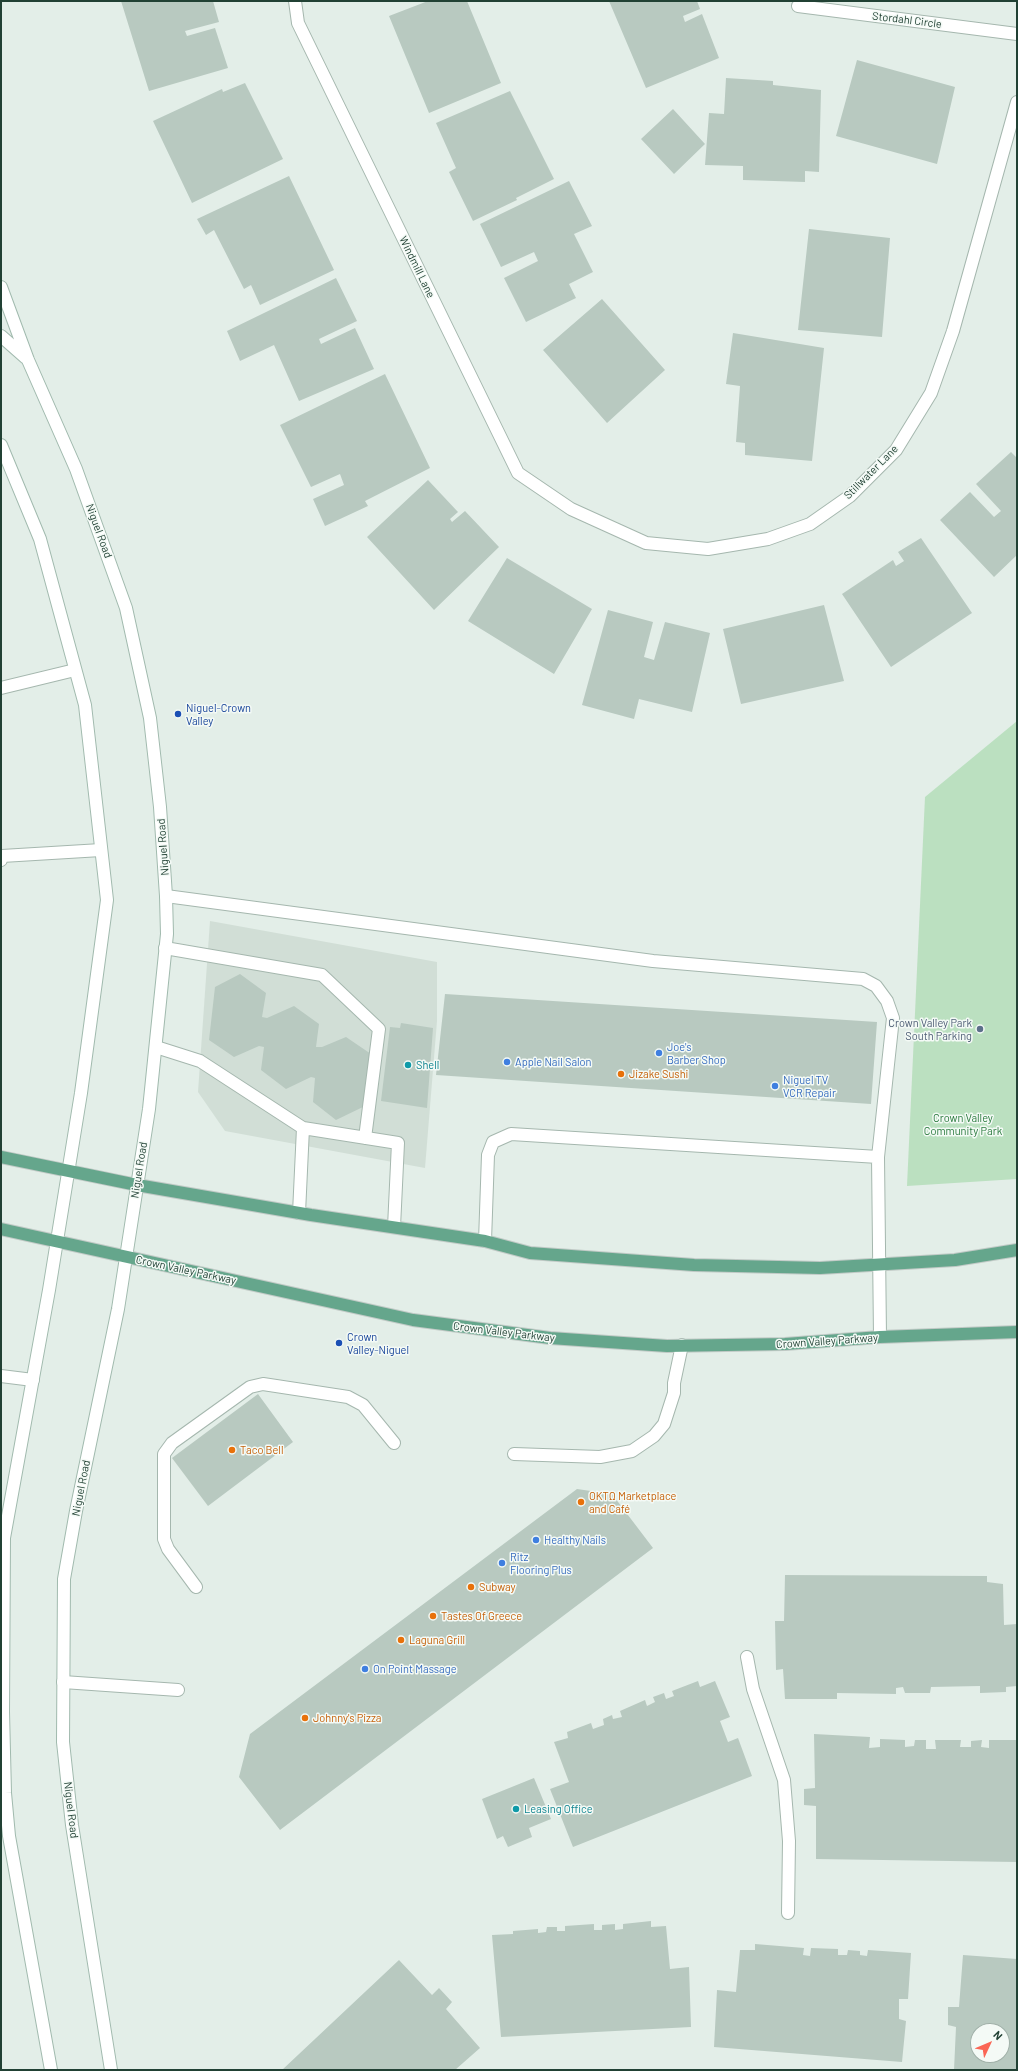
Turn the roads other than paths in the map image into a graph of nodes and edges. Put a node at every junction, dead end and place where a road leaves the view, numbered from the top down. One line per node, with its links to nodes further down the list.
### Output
1 (295, 1): 9 (main road, Windmill Lane)
2 (798, 6): 3 (main road, Stordahl Circle)
3 (1017, 34)
4 (1017, 102): 9 (main road, Stillwater Lane)
5 (1, 287): 7 (main road, Niguel Road)
6 (1, 336): 7 (main road)
7 (28, 360): 14 (main road, Niguel Road)
8 (1, 445): 10 (main road)
9 (571, 509)
10 (75, 670): 11 (main road); 12 (main road)
11 (1, 688)
12 (101, 850): 13 (main road); 21 (main road)
13 (1, 855)
14 (166, 896): 15 (main road, Niguel Road); 20 (main road)
15 (166, 948): 16 (main road, Niguel Road); 18 (main road)
16 (156, 1047): 17 (main road); 22 (main road, Niguel Road)
17 (303, 1128): 18 (main road); 23 (main road)
18 (365, 1138): 24 (main road)
19 (1, 1157): 21 (main road)
20 (878, 1157): 27 (main road); 30 (main road)
21 (68, 1171): 22 (main road); 26 (main road)
22 (137, 1185): 23 (main road); 29 (main road, Niguel Road)
23 (299, 1213): 24 (main road)
24 (394, 1227): 27 (main road)
25 (1, 1229): 26 (main road, Crown Valley Parkway)
26 (57, 1241): 29 (main road, Crown Valley Parkway); 35 (main road)
27 (485, 1241): 30 (main road)
28 (1017, 1250): 30 (main road)
29 (126, 1257): 33 (main road, Crown Valley Parkway); 41 (main road, Niguel Road)
30 (879, 1265): 32 (main road)
31 (1017, 1332): 32 (main road, Crown Valley Parkway)
32 (880, 1337): 33 (main road, Crown Valley Parkway)
33 (682, 1345): 37 (main road)
34 (1, 1376): 35 (main road)
35 (33, 1380): 38 (main road)
36 (394, 1443): 39 (main road)
37 (514, 1454)
38 (5, 1510): 44 (main road)
39 (196, 1587)
40 (747, 1657): 43 (main road)
41 (63, 1682): 42 (main road); 45 (main road, Niguel Road)
42 (178, 1690)
43 (788, 1913)
44 (51, 2070)
45 (111, 2070)

